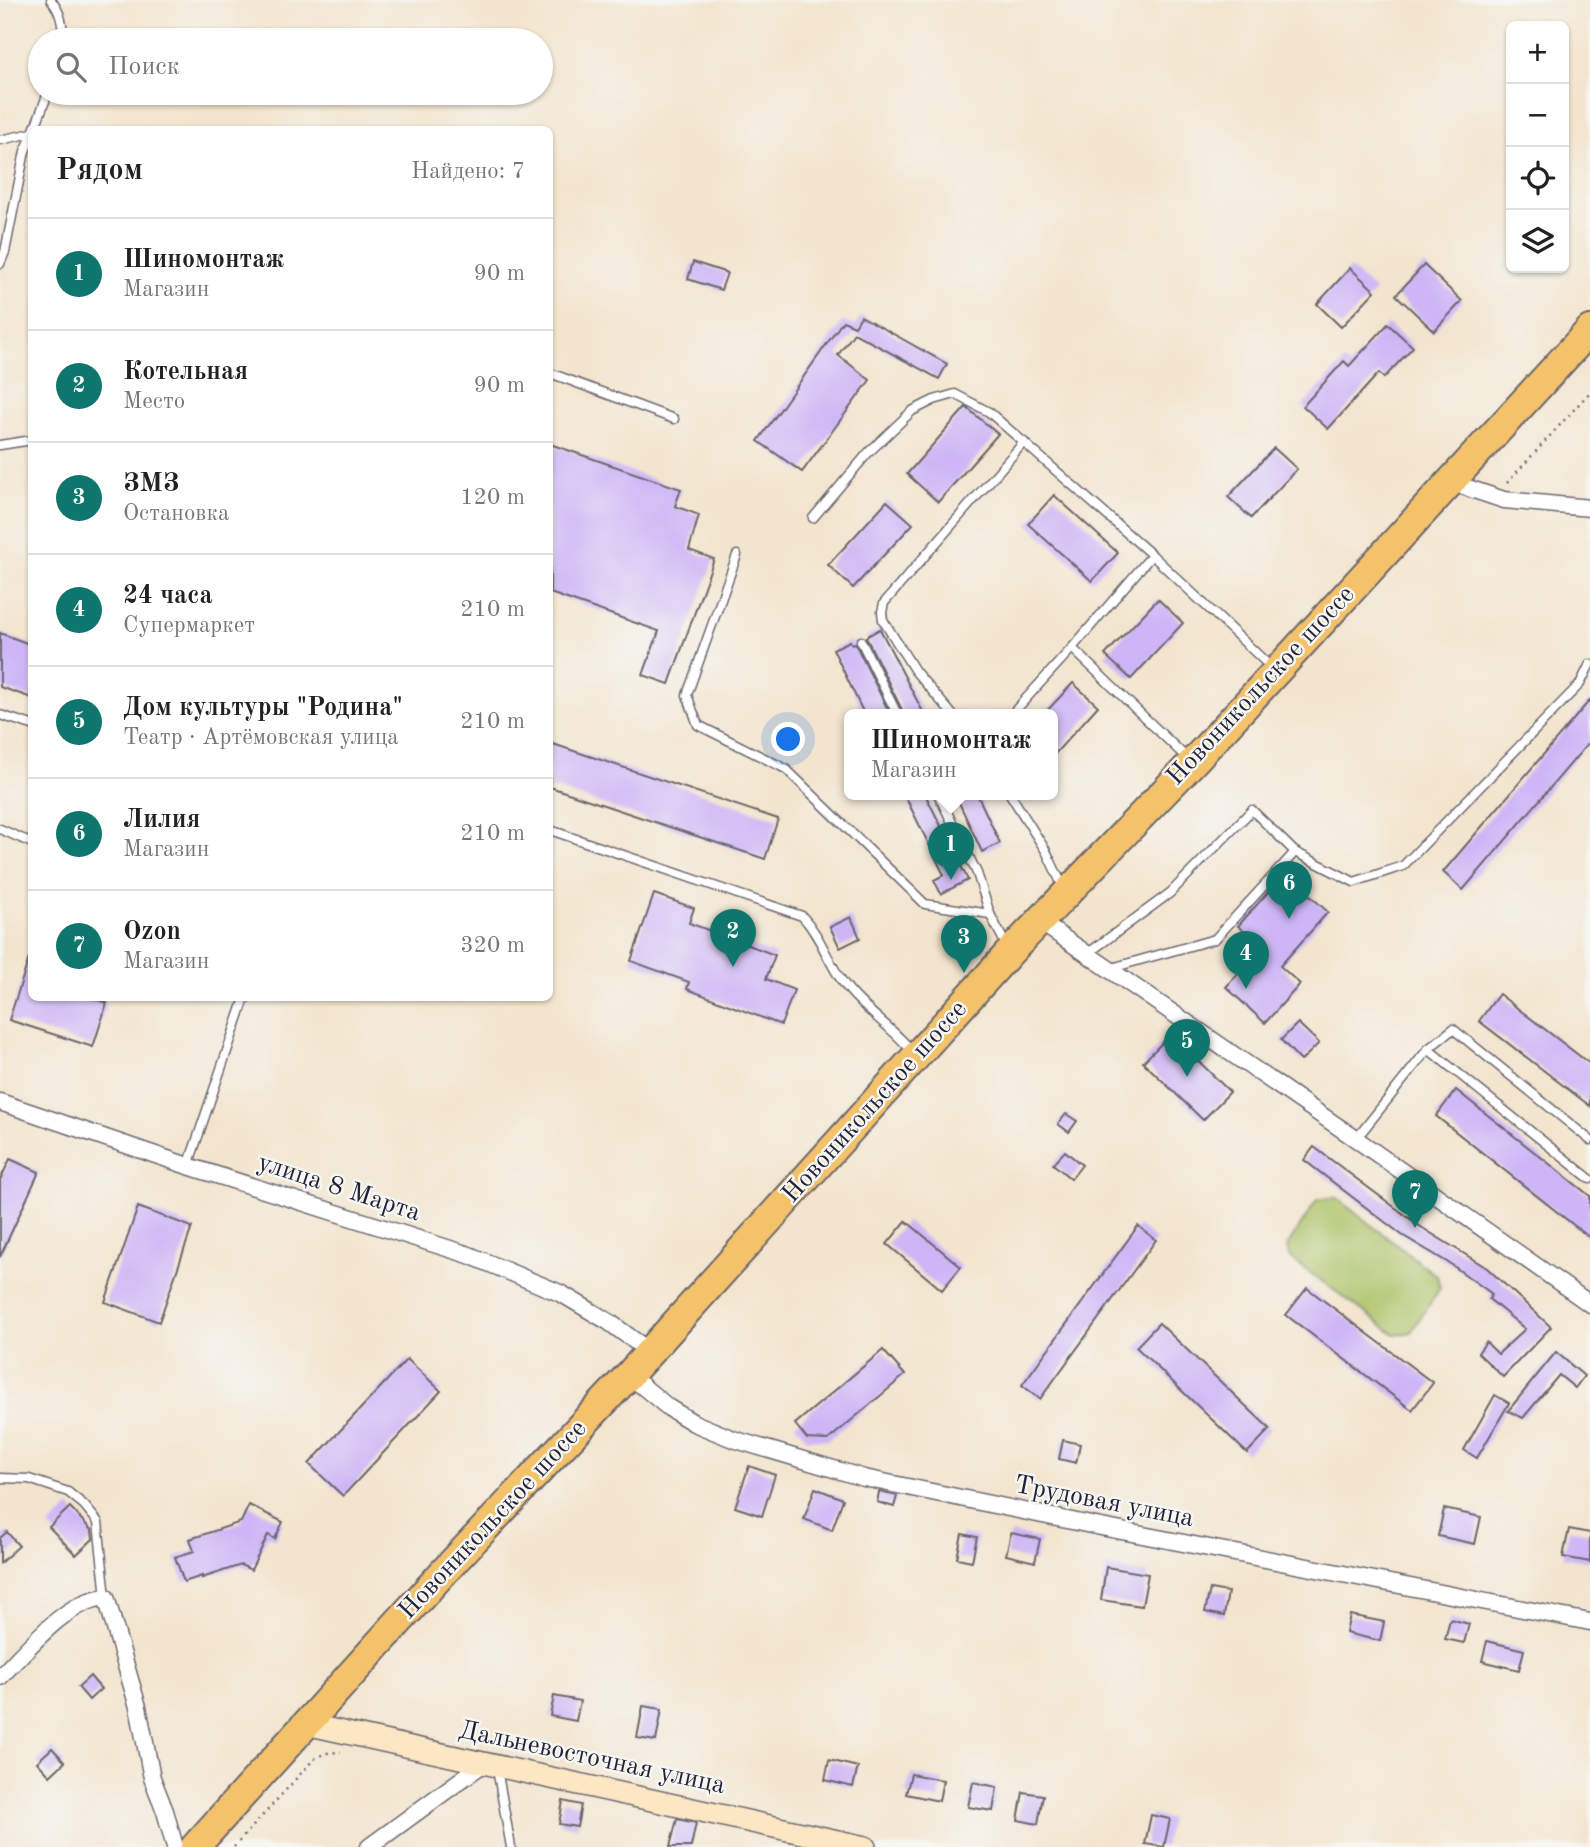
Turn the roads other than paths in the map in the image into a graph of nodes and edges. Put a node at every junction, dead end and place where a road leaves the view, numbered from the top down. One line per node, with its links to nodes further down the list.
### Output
1 (51, 0): 2 (lane)
2 (63, 28)
3 (43, 105): 4 (lane)
4 (35, 126)
5 (28, 134): 6 (lane)
6 (0, 140)
7 (28, 143): 8 (lane)
8 (0, 264)
9 (1590, 330): 15 (highway, Новоникольское шоссе)
10 (553, 374): 11 (lane)
11 (674, 419)
12 (28, 441): 14 (lane)
13 (1024, 442): 17 (lane); 19 (lane); 25 (lane)
14 (0, 445)
15 (1450, 482): 16 (street); 23 (highway, Новоникольское шоссе)
16 (1590, 508)
17 (813, 518)
18 (737, 555): 37 (lane)
19 (1152, 555): 21 (lane); 23 (lane)
20 (861, 641): 24 (lane)
21 (1072, 648): 26 (lane); 29 (lane)
22 (1590, 664): 35 (lane)
23 (1275, 671): 29 (highway, Новоникольское шоссе)
24 (895, 709)
25 (947, 709)
26 (1017, 709)
27 (0, 715): 28 (lane)
28 (28, 724)
29 (1192, 763): 36 (highway, Новоникольское шоссе)
30 (941, 800): 37 (lane)
31 (1014, 800): 36 (lane)
32 (0, 829): 34 (lane)
33 (553, 831): 44 (lane)
34 (28, 841)
35 (1295, 852): 40 (lane); 41 (lane)
36 (1066, 893): 38 (highway, Новоникольское шоссе)
37 (989, 914): 39 (lane)
38 (1039, 921): 39 (highway, Новоникольское шоссе); 40 (street)
39 (1010, 952): 44 (highway, Новоникольское шоссе)
40 (1087, 954): 41 (street)
41 (1108, 969): 46 (street)
42 (244, 1001): 48 (lane)
43 (1429, 1049): 46 (lane); 47 (lane); 49 (lane)
44 (916, 1056): 51 (highway, Новоникольское шоссе)
45 (0, 1102): 48 (street, улица 8 Марта)
46 (1356, 1139): 50 (street)
47 (1590, 1140)
48 (188, 1166): 51 (street, улица 8 Марта)
49 (1590, 1179)
50 (1589, 1301)
51 (650, 1352): 52 (highway, Новоникольское шоссе)
52 (629, 1375): 55 (street, Трудовая улица); 57 (highway, Новоникольское шоссе)
53 (0, 1478): 54 (lane)
54 (106, 1597): 56 (street); 60 (street)
55 (1590, 1622)
56 (0, 1677)
57 (306, 1724): 58 (main road, Дальневосточная улица); 61 (highway, Новоникольское шоссе)
58 (490, 1764): 59 (main road, Дальневосточная улица); 62 (street); 63 (lane)
59 (856, 1846)
60 (175, 1847)
61 (195, 1847)
62 (369, 1847)
63 (511, 1847)

